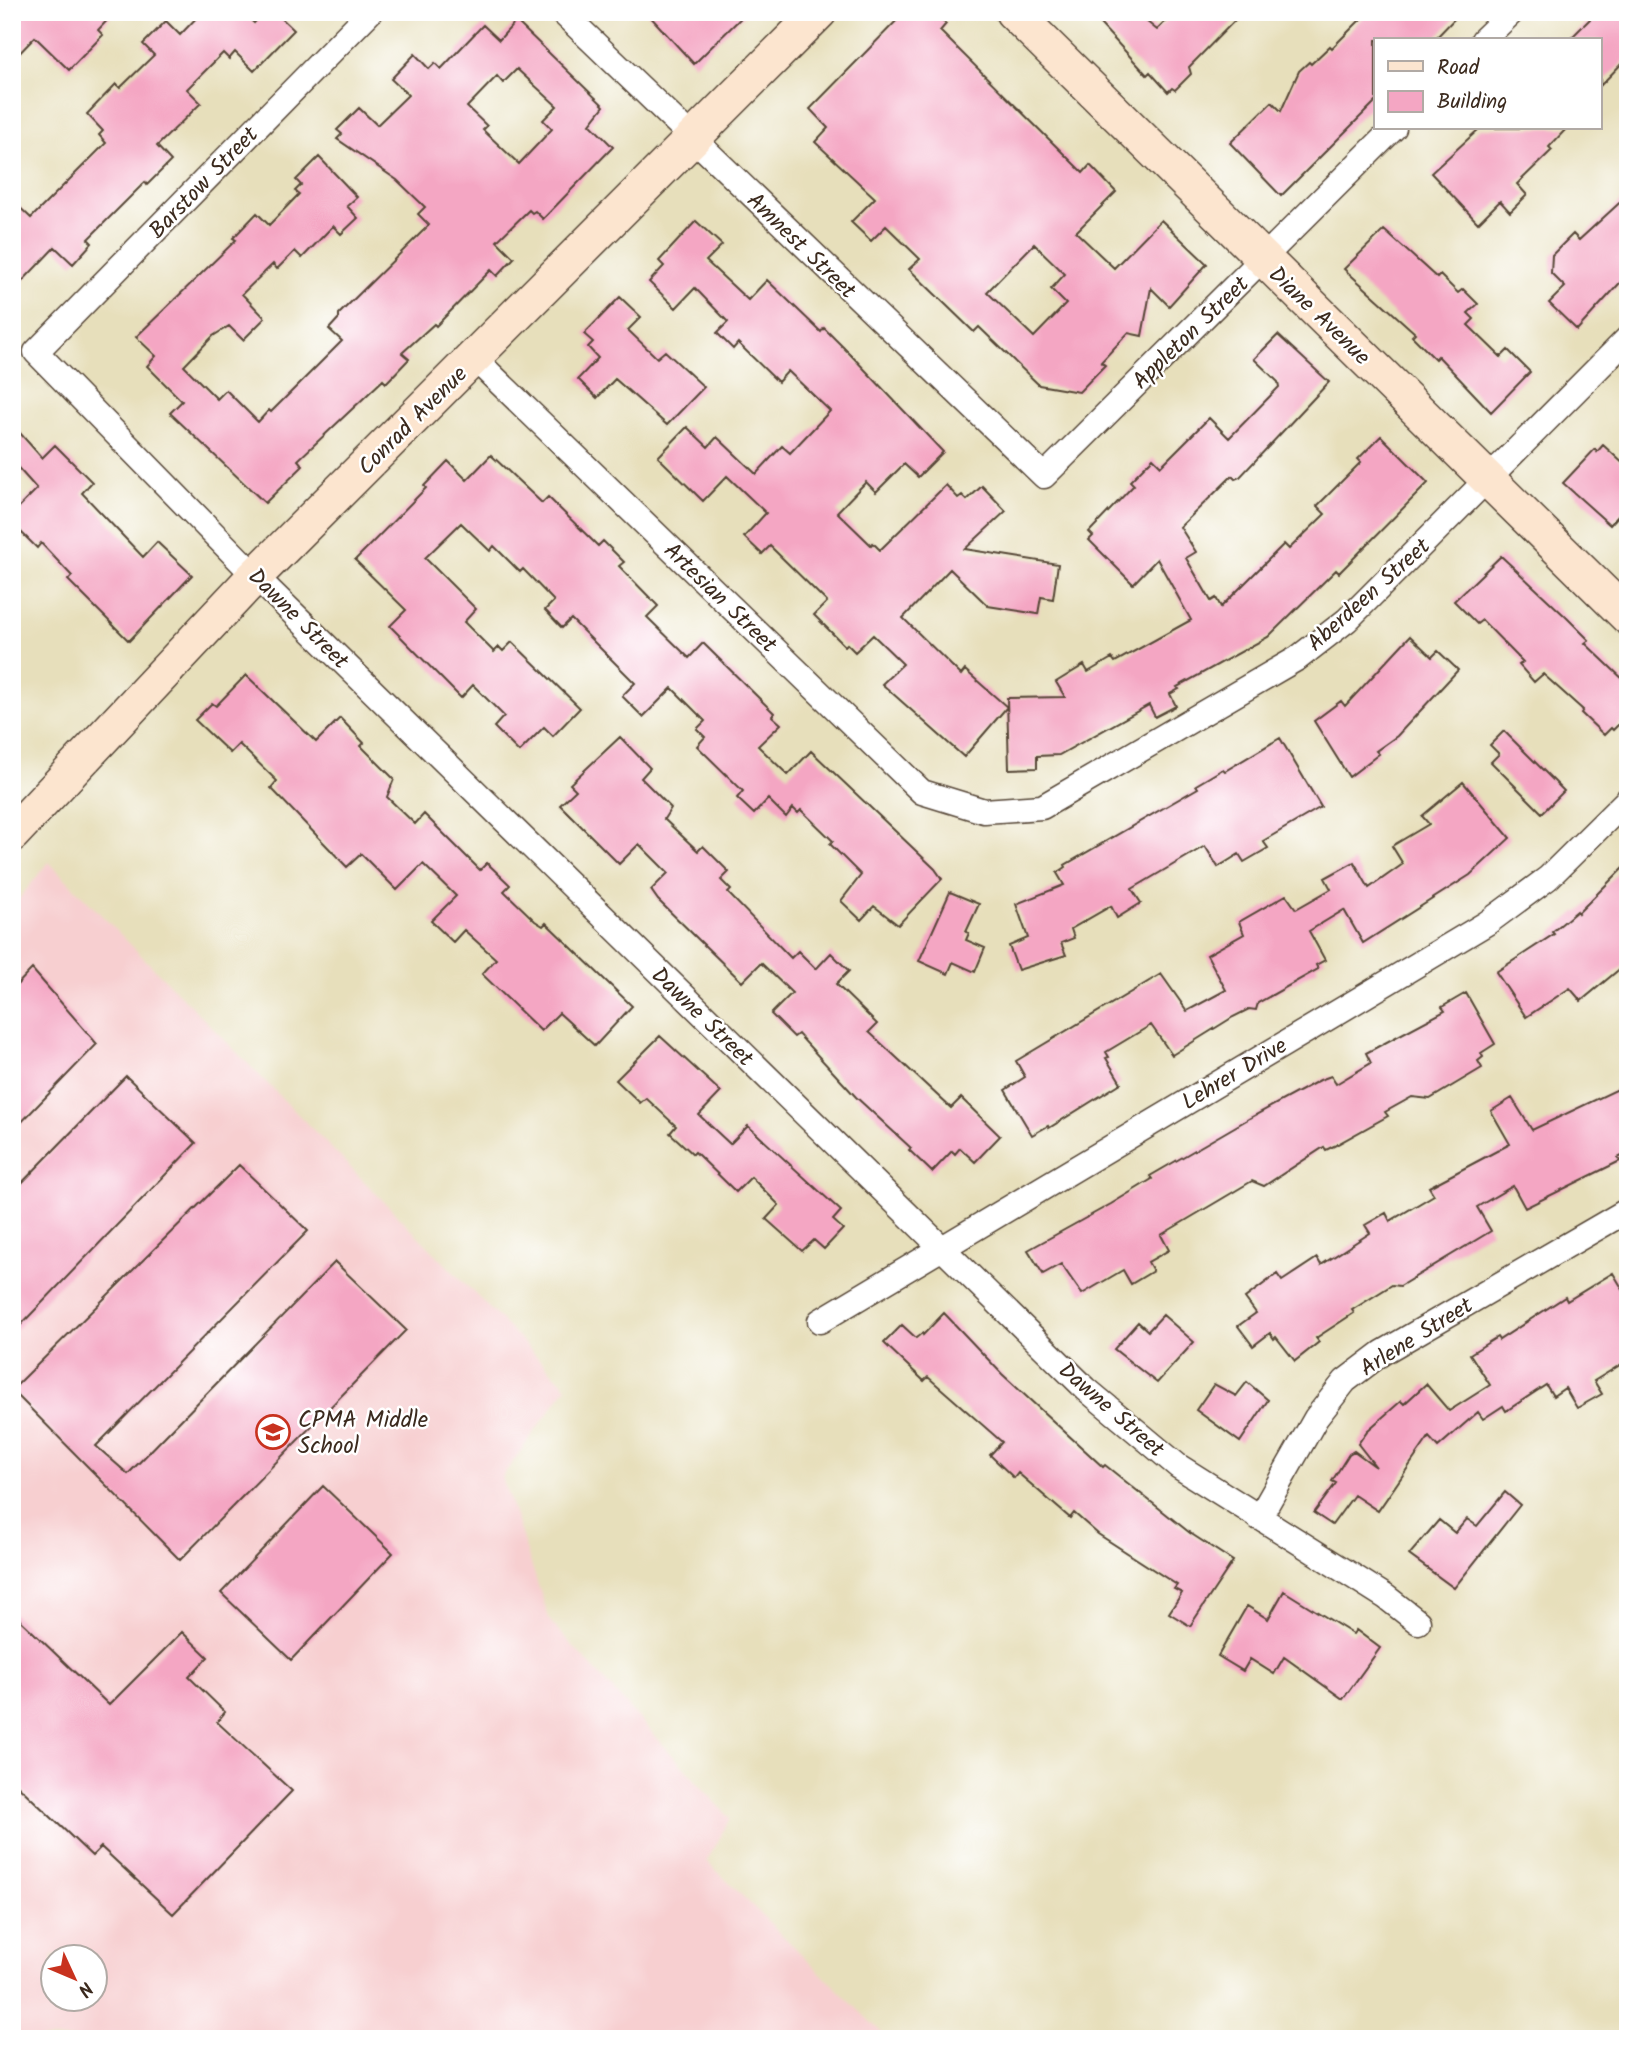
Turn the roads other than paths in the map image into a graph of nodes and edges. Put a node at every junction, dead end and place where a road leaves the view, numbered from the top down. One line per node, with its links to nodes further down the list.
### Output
1 (370, 12): 11 (street, Barstow Street)
2 (562, 12): 8 (street, Amnest Street)
3 (818, 12): 8 (street, Conrad Avenue)
4 (1013, 12): 9 (street, Diane Avenue)
5 (1512, 12): 6 (street)
6 (1485, 38)
7 (1392, 130): 9 (street, Appleton Street)
8 (691, 139): 12 (street, Conrad Avenue); 13 (street, Amnest Street)
9 (1264, 260): 13 (street, Appleton Street); 14 (street, Diane Avenue)
10 (1628, 338): 14 (street, Aberdeen Street)
11 (36, 352): 15 (street, Dawne Street)
12 (474, 358): 15 (street, Conrad Avenue); 18 (street, Artesian Street)
13 (1044, 476)
14 (1488, 481): 16 (street, Diane Avenue); 18 (street, Aberdeen Street)
15 (255, 576): 19 (street, Conrad Avenue); 21 (street, Dawne Street)
16 (1628, 617)
17 (1628, 799): 21 (street, Lehrer Drive)
18 (984, 811)
19 (12, 834)
20 (1628, 1210): 23 (street, Arlene Street)
21 (939, 1248): 22 (street, Lehrer Drive); 23 (street, Dawne Street)
22 (820, 1321)
23 (1259, 1518): 24 (street, Dawne Street)
24 (1418, 1622)

